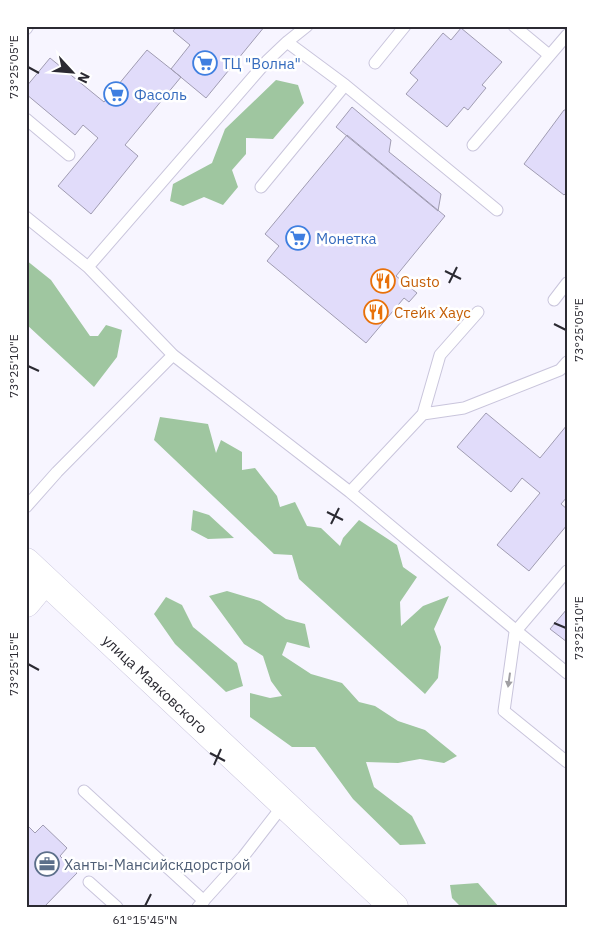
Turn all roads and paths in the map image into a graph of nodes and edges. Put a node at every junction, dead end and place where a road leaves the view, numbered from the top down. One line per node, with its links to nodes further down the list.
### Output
1 (307, 26): 5 (lane)
2 (405, 26): 7 (lane)
3 (514, 26): 6 (lane)
4 (567, 35): 6 (lane)
5 (287, 42): 8 (lane); 15 (lane)
6 (549, 55): 10 (lane)
7 (374, 63)
8 (345, 85): 12 (lane); 13 (lane)
9 (26, 119): 11 (lane)
10 (473, 145)
11 (69, 155)
12 (261, 187)
13 (497, 210)
14 (26, 217): 15 (lane)
15 (88, 267): 19 (lane)
16 (567, 283): 17 (lane)
17 (554, 300)
18 (478, 312): 21 (lane)
19 (173, 355): 22 (lane); 23 (lane)
20 (565, 369): 21 (lane)
21 (423, 414): 22 (lane)
22 (350, 492): 27 (lane)
23 (26, 507)
24 (36, 571): 26 (main road); 31 (main road, улица Маяковского)
25 (567, 571): 27 (lane)
26 (26, 603)
27 (516, 632): 28 (lane); 29 (lane, one-way to 29)
28 (567, 674)
29 (567, 762)
30 (84, 791): 33 (lane)
31 (284, 804): 33 (lane); 34 (main road, улица Маяковского)
32 (89, 882): 35 (lane)
33 (201, 904)
34 (390, 905)
35 (117, 907)

